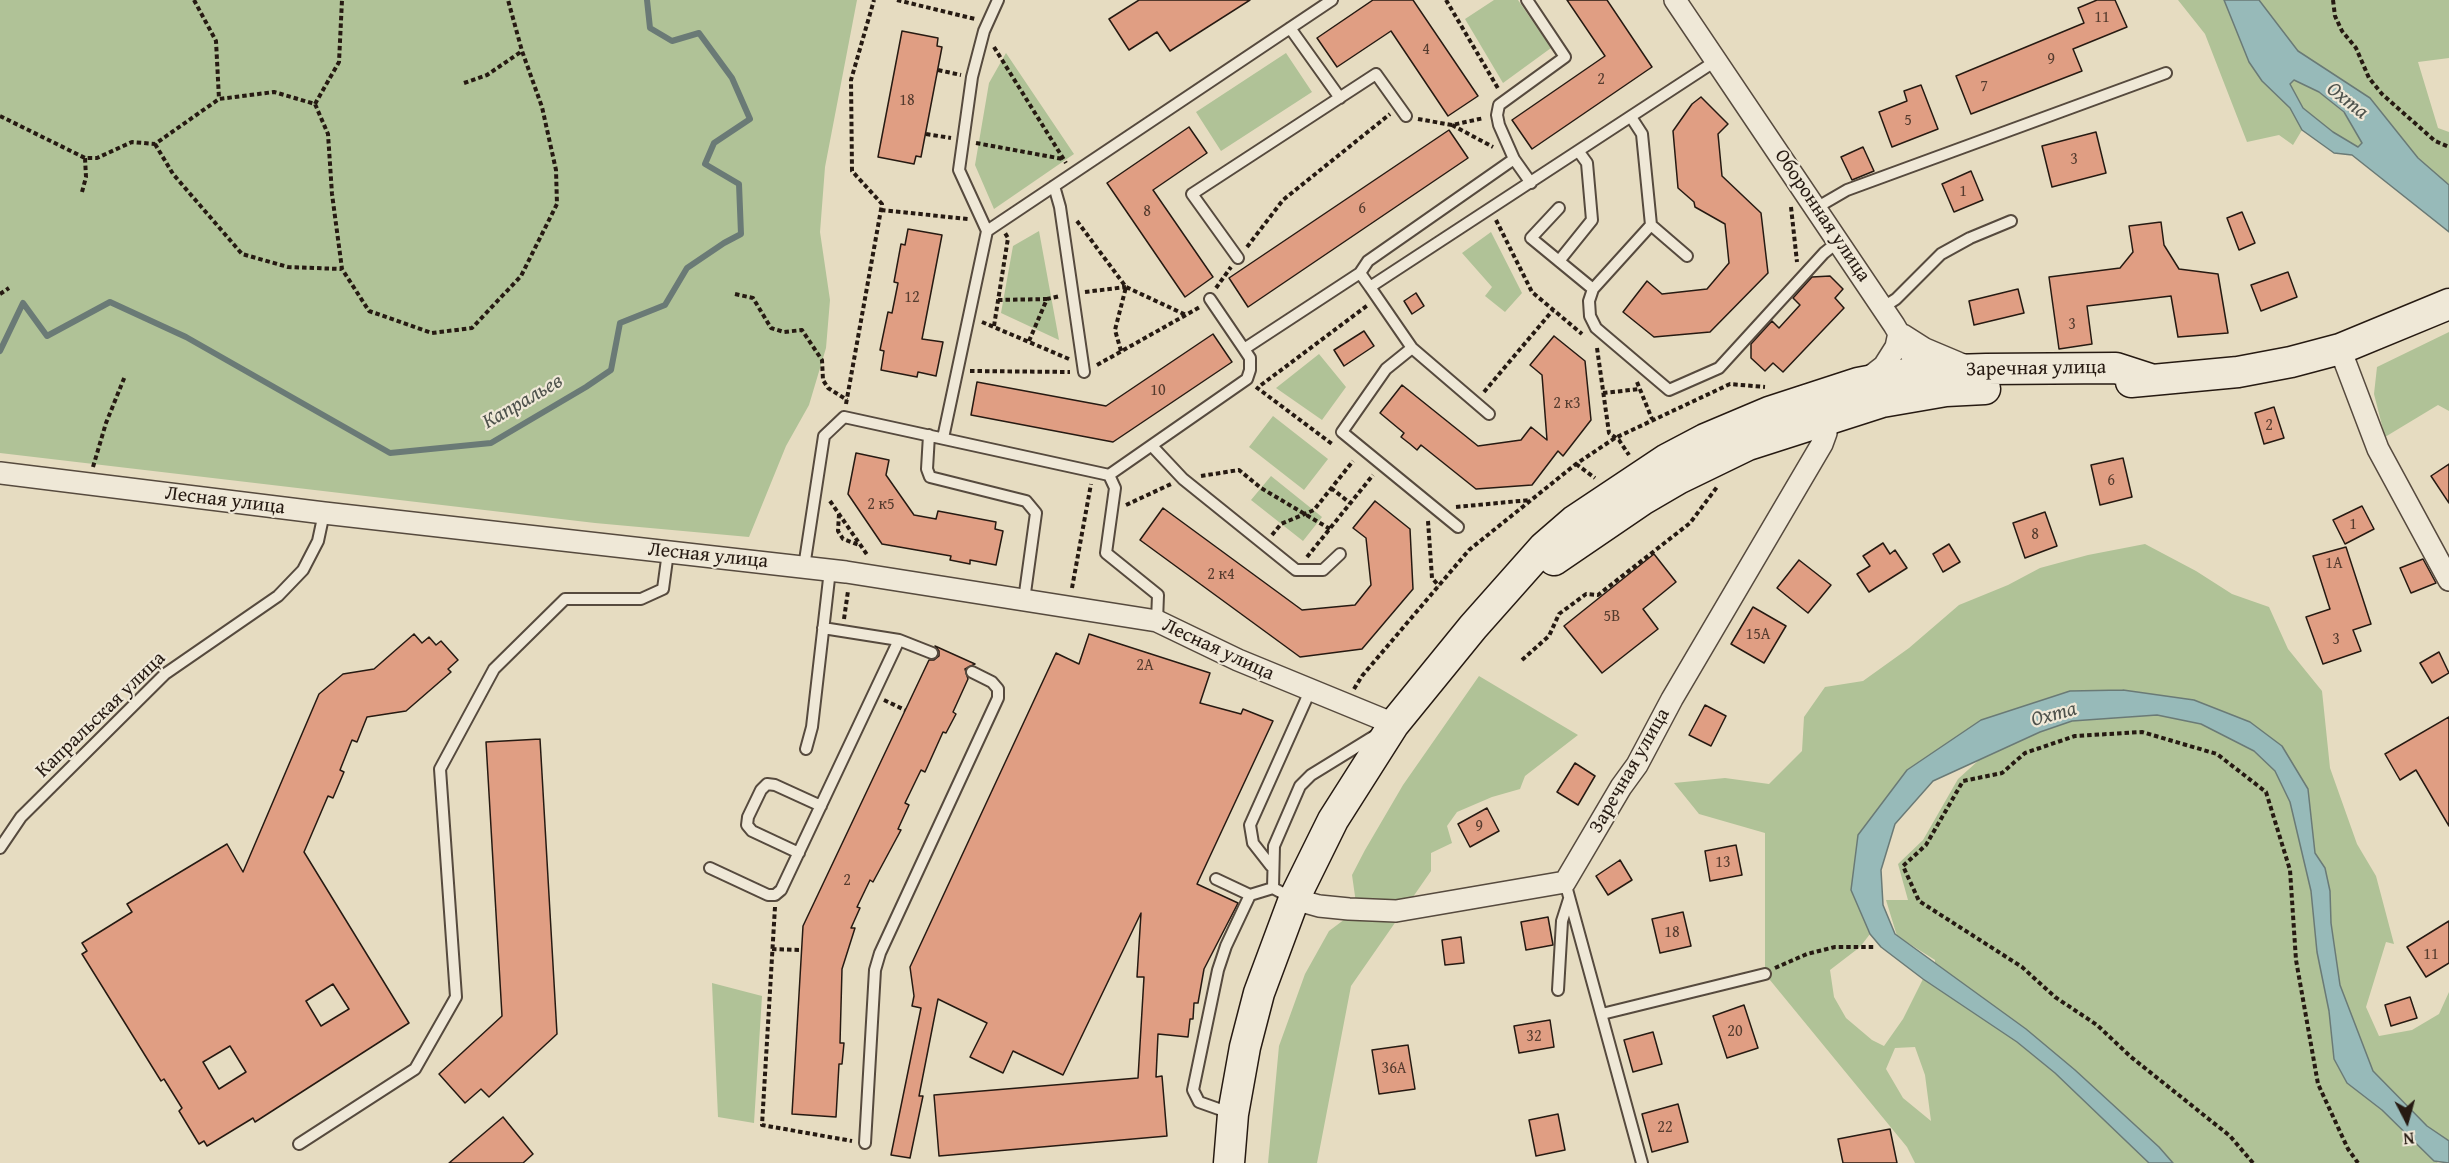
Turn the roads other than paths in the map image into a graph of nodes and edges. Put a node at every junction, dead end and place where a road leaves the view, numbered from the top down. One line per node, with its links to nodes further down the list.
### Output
1 (998, 0): 19 (lane)
2 (1332, 0): 5 (lane)
3 (1527, 0): 12 (lane)
4 (1675, 0): 6 (street, Оборонная улица)
5 (1290, 28): 8 (lane); 14 (lane)
6 (1716, 60): 10 (lane); 16 (street, Оборонная улица)
7 (2166, 73): 16 (lane)
8 (1340, 98): 9 (lane); 22 (lane)
9 (1402, 112)
10 (1631, 117): 11 (lane); 18 (lane)
11 (1578, 152): 13 (lane); 23 (lane)
12 (1514, 159): 13 (lane); 24 (lane)
13 (1531, 183): 25 (lane)
14 (1054, 186): 19 (lane); 34 (lane)
15 (1559, 208): 23 (lane)
16 (1816, 208): 20 (street, Оборонная улица)
17 (2011, 221): 29 (lane)
18 (1651, 225): 21 (lane); 26 (lane)
19 (987, 231): 41 (lane)
20 (1839, 242): 26 (lane); 29 (street, Оборонная улица)
21 (1687, 256)
22 (1238, 258)
23 (1559, 261): 26 (lane)
24 (1360, 273): 25 (lane); 32 (lane)
25 (1370, 287): 31 (lane)
26 (1593, 289)
27 (1210, 299): 32 (lane)
28 (2449, 304): 33 (main road, Заречная улица)
29 (1882, 308): 30 (street, Оборонная улица)
30 (1899, 333): 35 (street, Оборонная улица); 36 (street); 37 (street)
31 (1412, 348): 38 (lane); 46 (lane)
32 (1244, 349): 42 (lane)
33 (2340, 349): 36 (main road, Заречная улица); 51 (street)
34 (1084, 369)
35 (1921, 370): 36 (main road, Заречная улица); 37 (main road, Заречная улица)
36 (1991, 378): 37 (main road)
37 (1873, 392): 39 (main road); 52 (main road)
38 (1489, 414)
39 (1822, 420): 52 (main road); 68 (street, Заречная улица)
40 (929, 435): 41 (lane); 49 (lane); 53 (lane)
41 (943, 438): 44 (lane)
42 (1152, 446): 44 (lane); 48 (lane)
43 (0, 473): 45 (street, Лесная улица)
44 (1109, 475): 54 (lane)
45 (324, 513): 47 (street, Лесная улица); 63 (lane, Капральская улица)
46 (1458, 527)
47 (668, 552): 49 (street, Лесная улица); 76 (lane)
48 (1340, 554)
49 (804, 567): 50 (street, Лесная улица)
50 (840, 571): 53 (street, Лесная улица); 55 (lane)
51 (2449, 580)
52 (1511, 584): 60 (main road)
53 (1024, 600): 54 (street, Лесная улица)
54 (1157, 621): 59 (street, Лесная улица)
55 (823, 628): 56 (lane); 61 (lane)
56 (899, 640): 57 (lane); 62 (lane)
57 (932, 653)
58 (972, 672): 75 (lane)
59 (1310, 691): 60 (street, Лесная улица); 65 (lane)
60 (1394, 724): 65 (lane); 69 (main road)
61 (806, 749)
62 (821, 806): 64 (lane); 64 (lane)
63 (0, 848)
64 (799, 853): 66 (lane)
65 (1271, 866): 69 (lane)
66 (710, 868)
67 (1216, 879): 70 (lane)
68 (1567, 890): 69 (street); 72 (lane); 73 (lane)
69 (1283, 893): 70 (lane); 74 (main road)
70 (1250, 895): 74 (lane)
71 (1765, 974): 73 (lane)
72 (1558, 990)
73 (1602, 1014): 78 (lane)
74 (1233, 1114): 77 (main road)
75 (865, 1143)
76 (299, 1144)
77 (1229, 1163)
78 (1642, 1163)

